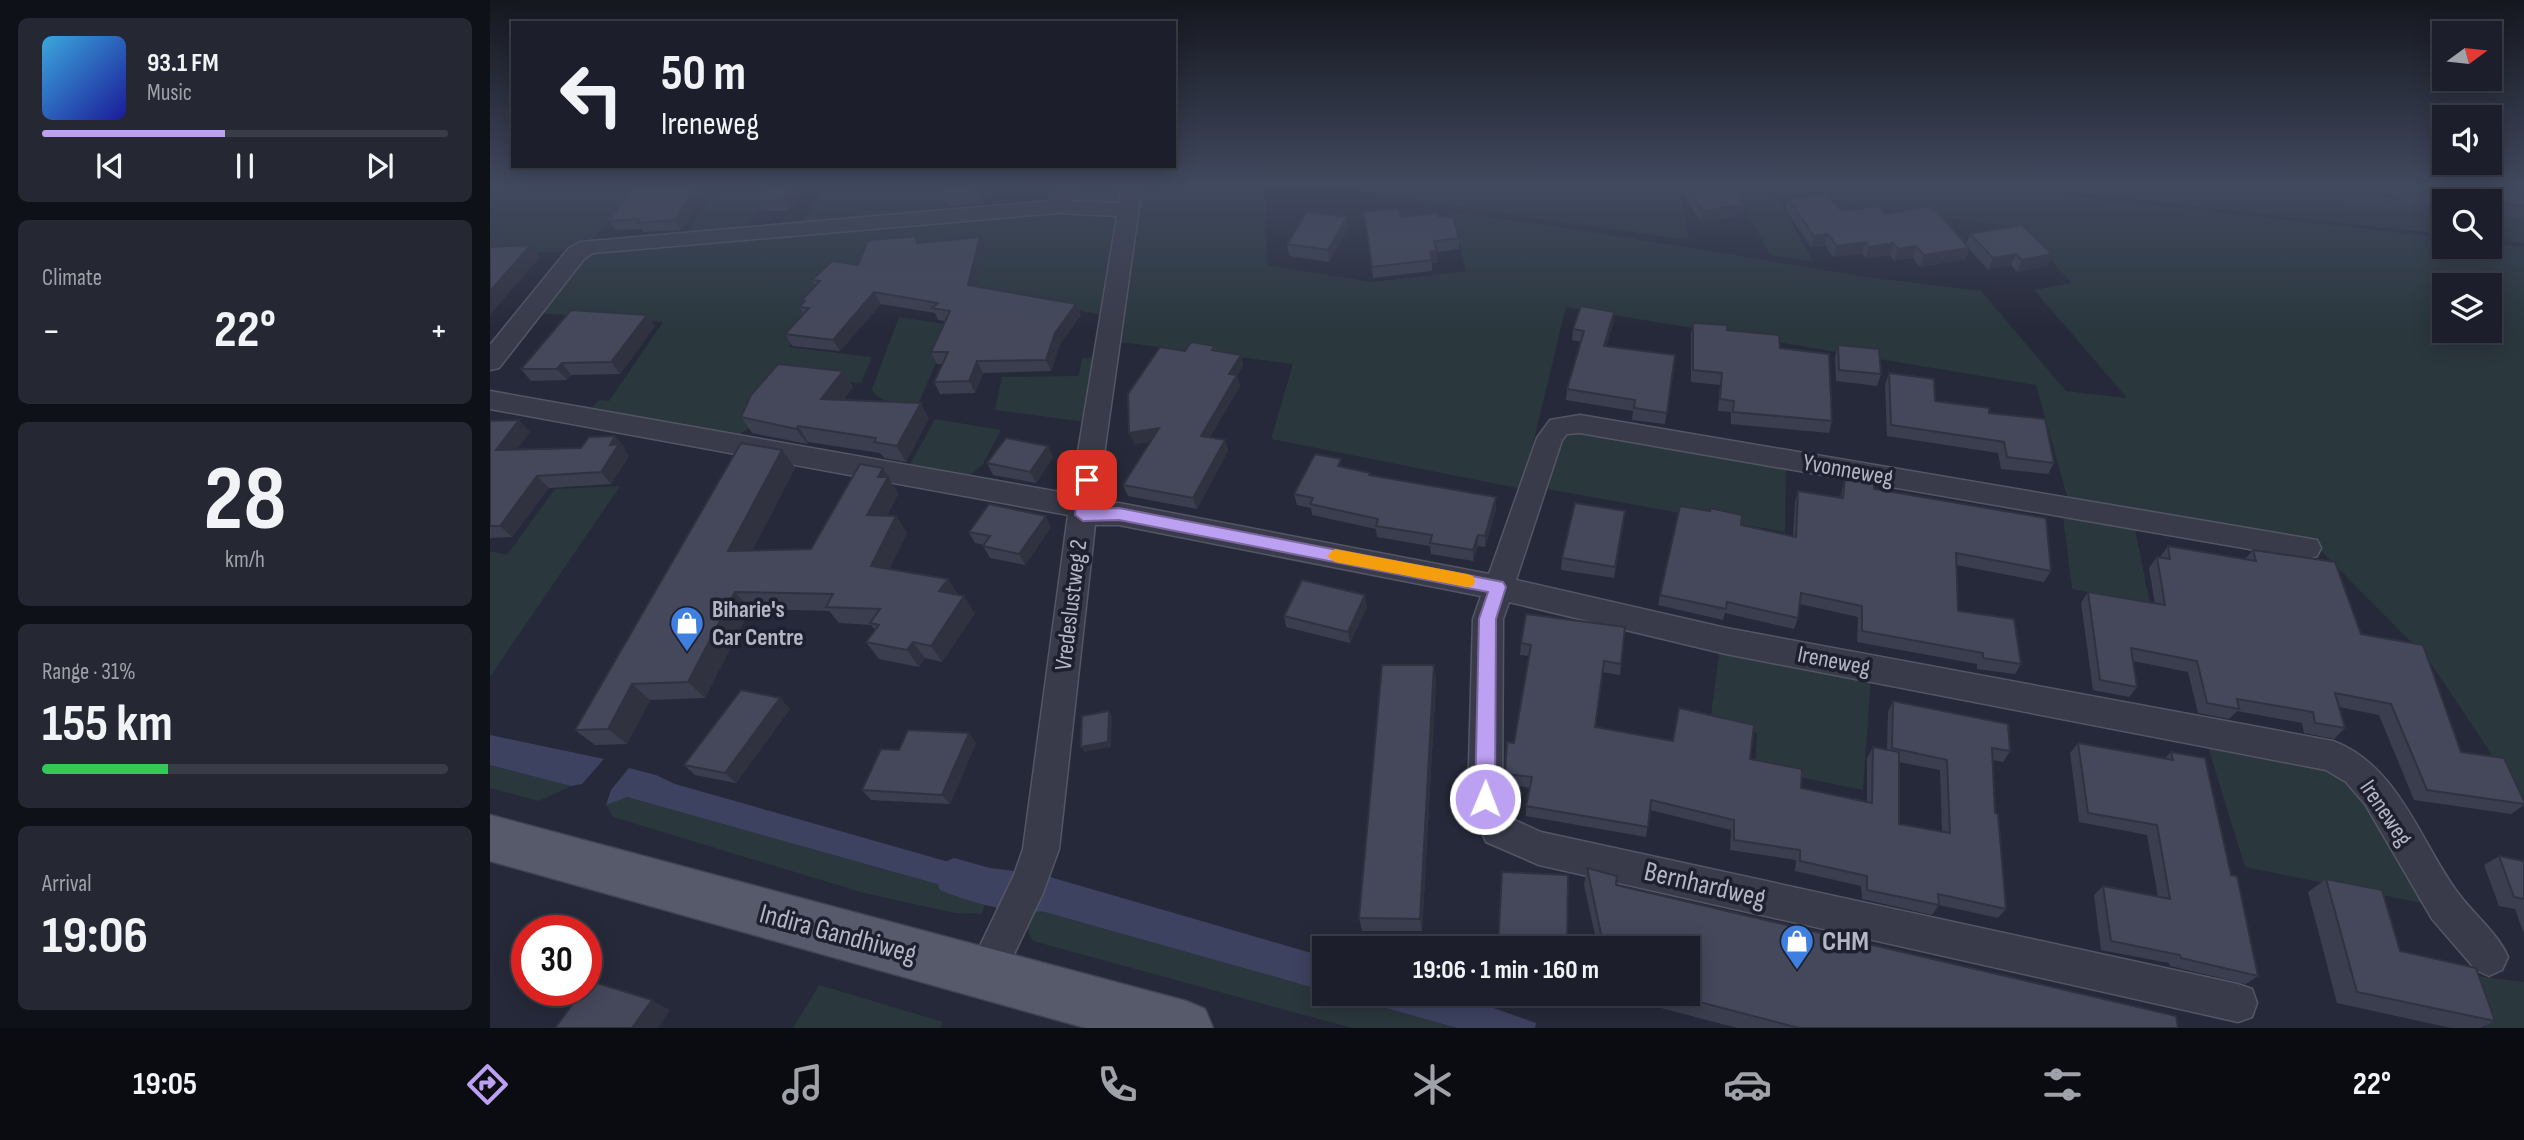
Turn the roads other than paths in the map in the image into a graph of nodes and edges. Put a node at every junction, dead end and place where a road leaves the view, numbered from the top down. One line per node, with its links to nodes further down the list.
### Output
1 (741, 234): 3 (street)
2 (1125, 234): 5 (street, Vredeslustweg 2)
3 (490, 362)
4 (490, 400): 5 (street, Ireneweg)
5 (1083, 510): 7 (street, Ireneweg); 9 (street, Vredeslustweg 2)
6 (2307, 548): 7 (street, Yvonneweg)
7 (1497, 587): 10 (street, Ireneweg); 11 (street, Bernhardweg)
8 (490, 838): 9 (main road, Indira Gandhiweg)
9 (993, 956): 12 (main road, Indira Gandhiweg)
10 (2489, 957)
11 (2238, 1003)
12 (1186, 1028)

